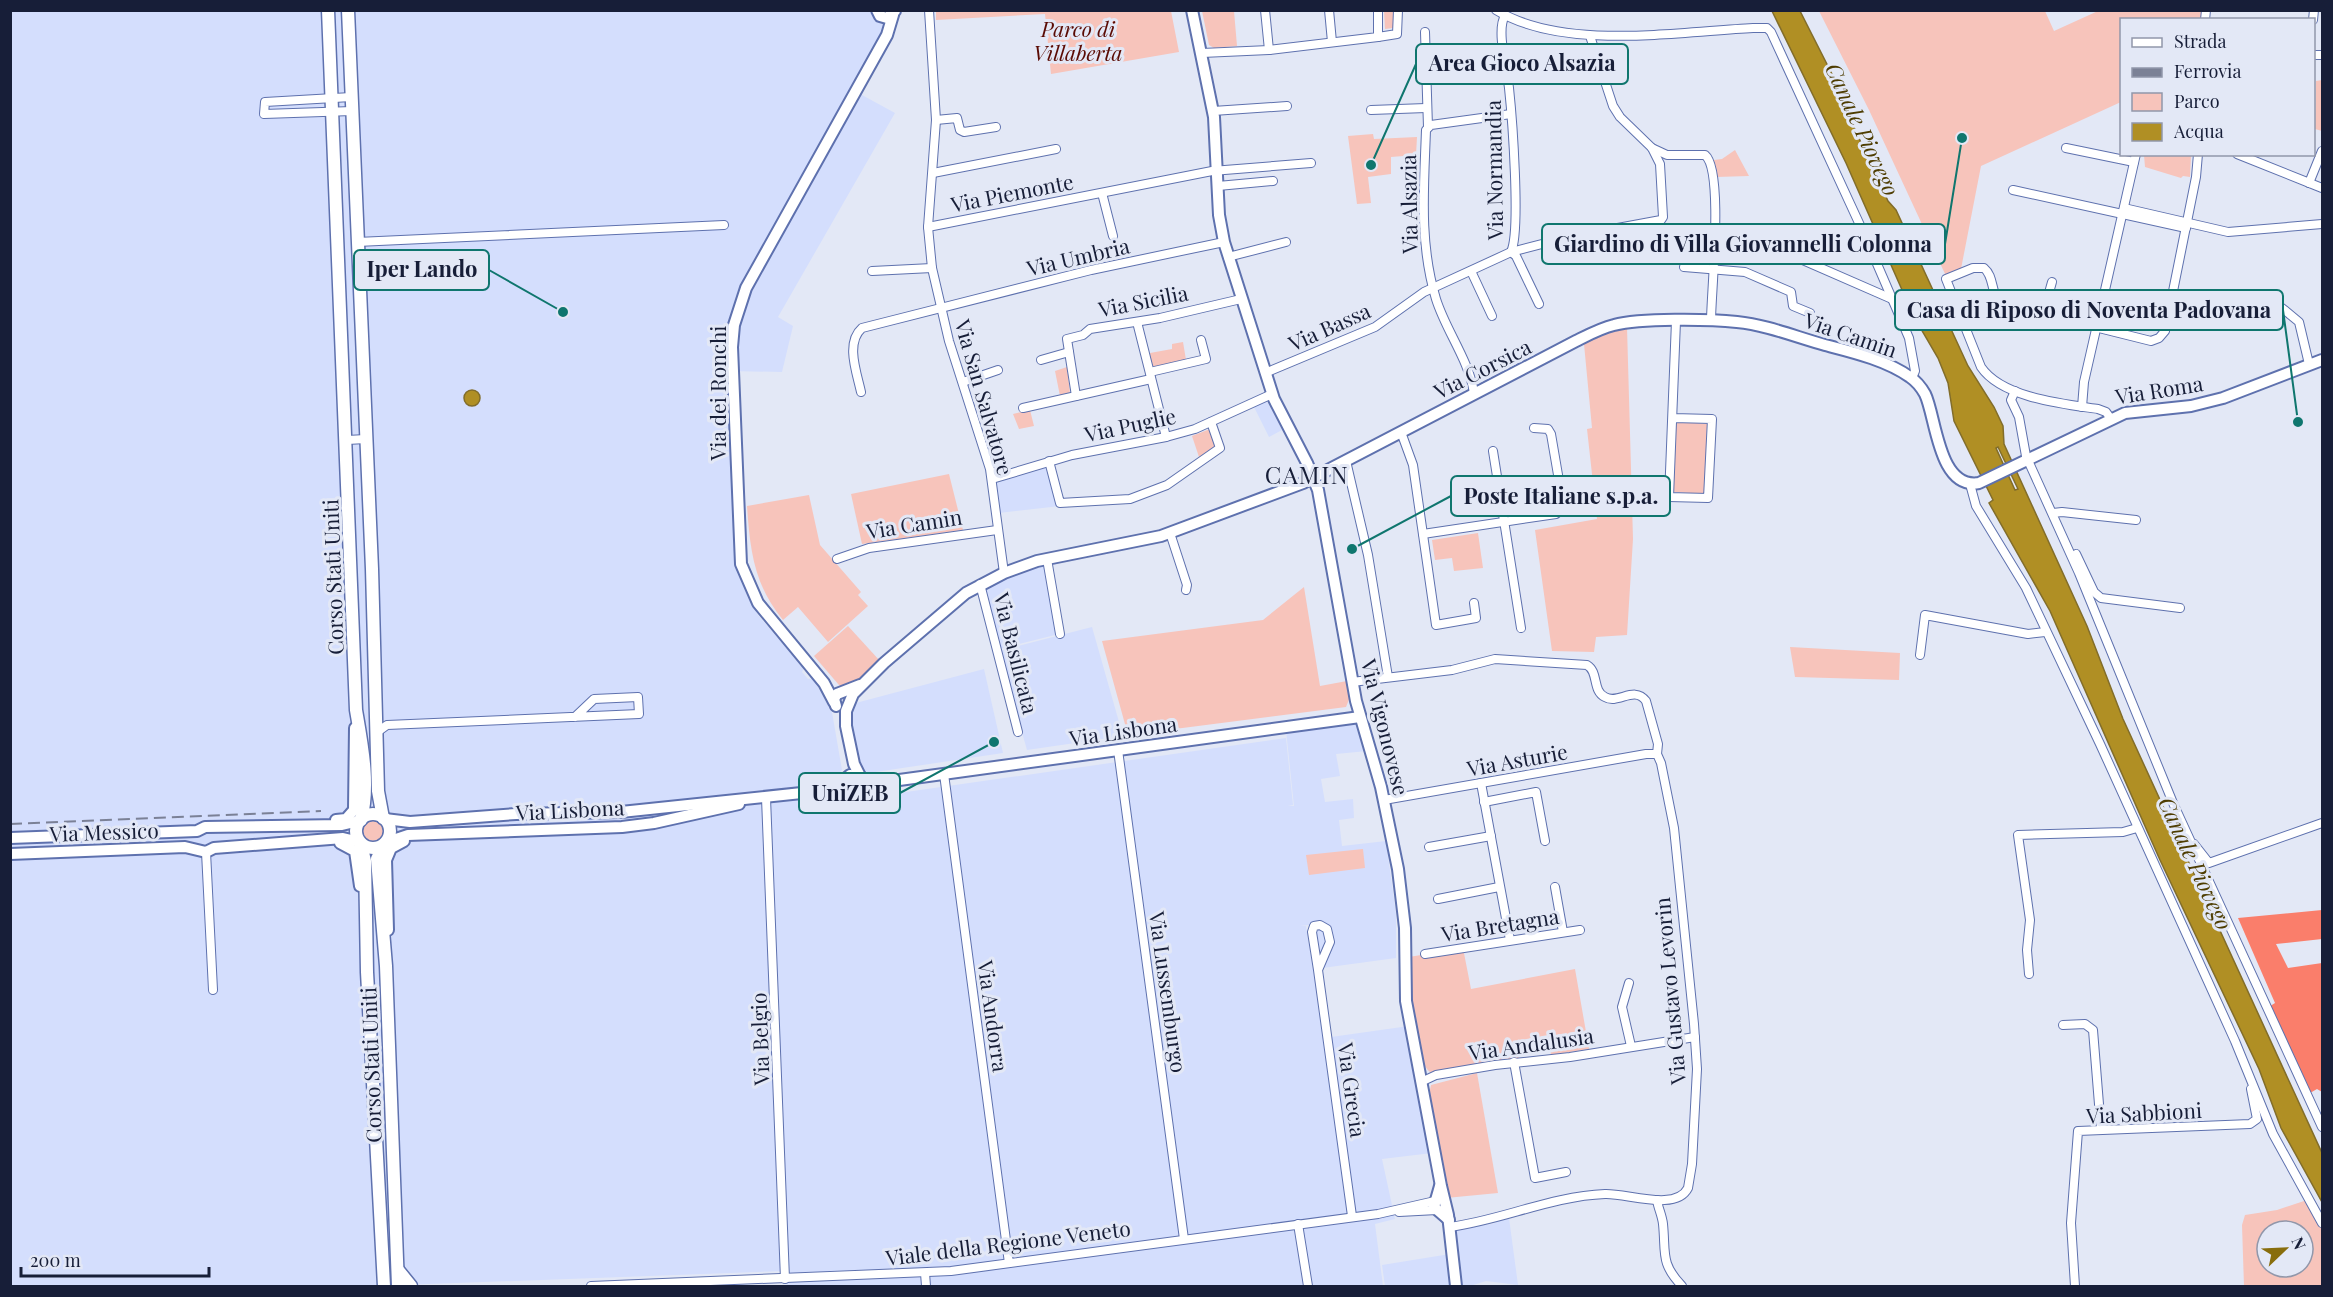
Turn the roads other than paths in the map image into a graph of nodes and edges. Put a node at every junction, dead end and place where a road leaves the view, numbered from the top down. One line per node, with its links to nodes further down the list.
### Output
1 (328, 10): 21 (main road, Corso Stati Uniti)
2 (348, 10): 20 (main road, Corso Stati Uniti)
3 (1192, 10): 19 (street, Via Vigonovese)
4 (1265, 10): 18 (street)
5 (1329, 10): 17 (street)
6 (1378, 10): 15 (street)
7 (1398, 10): 15 (street)
8 (1496, 10): 12 (street)
9 (929, 11): 29 (street, Via San Salvatore)
10 (895, 12): 11 (street, Via dei Ronchi); 16 (street, Via dei Ronchi)
11 (878, 13): 16 (street, Via dei Ronchi)
12 (1505, 15): 14 (street); 28 (street, Via Normandia)
13 (1425, 32): 23 (street)
14 (1590, 36): 32 (street); 69 (street)
15 (1378, 37): 17 (street)
16 (884, 40): 132 (street, Via dei Ronchi)
17 (1332, 42): 18 (street)
18 (1269, 50): 19 (street)
19 (1202, 53): 26 (street, Via Vigonovese)
20 (351, 97): 21 (street); 25 (main road, Corso Stati Uniti)
21 (332, 98): 27 (main road, Corso Stati Uniti); 27 (street)
22 (1287, 106): 26 (street)
23 (1426, 108): 24 (street); 31 (street)
24 (1371, 110)
25 (352, 111): 27 (street); 56 (main road, Corso Stati Uniti)
26 (1213, 111): 41 (street, Via Vigonovese)
27 (332, 112): 104 (main road, Corso Stati Uniti)
28 (1511, 114): 31 (street, Via Alsazia); 59 (street, Via Normandia)
29 (936, 120): 30 (street); 42 (street, Via San Salvatore)
30 (996, 127)
31 (1428, 127): 67 (street, Via Alsazia)
32 (1652, 148): 54 (street); 59 (street, Via Bassa)
33 (2066, 148): 36 (street)
34 (1056, 149): 42 (street)
35 (2322, 151): 44 (street)
36 (2120, 156)
37 (2198, 156): 52 (street)
38 (2241, 156): 44 (street)
39 (2135, 158): 49 (street)
40 (1311, 164): 41 (street)
41 (1218, 170): 45 (street, Via Vigonovese); 48 (street, Via Piemonte)
42 (933, 173): 53 (street, Via San Salvatore)
43 (1274, 182): 45 (street)
44 (2309, 183): 46 (street)
45 (1218, 186): 57 (street, Via Vigonovese)
46 (2322, 188)
47 (2013, 190): 49 (street)
48 (1102, 193): 53 (street, Via Piemonte); 55 (street, Via Piemonte)
49 (2123, 212): 52 (street); 79 (street)
50 (2322, 224): 52 (street)
51 (724, 225): 56 (street)
52 (2186, 225): 79 (street)
53 (928, 226): 62 (street, Via San Salvatore)
54 (1715, 233): 63 (street); 69 (street)
55 (1113, 236)
56 (357, 242): 103 (main road, Corso Stati Uniti)
57 (1224, 242): 60 (street, Via Vigonovese); 72 (street, Via Umbria)
58 (1286, 242): 60 (street)
59 (1510, 252): 65 (street, Via Bassa); 70 (street)
60 (1228, 257): 68 (street, Via Vigonovese)
61 (1684, 267): 63 (street)
62 (932, 268): 64 (street); 72 (street, Via San Salvatore)
63 (1713, 268): 73 (street); 77 (street)
64 (872, 271)
65 (1471, 271): 67 (street, Via Bassa); 75 (street)
66 (2052, 282): 74 (street)
67 (1433, 288): 86 (street, Via Bassa); 92 (street, Via Alsazia)
68 (1241, 299): 78 (street, Via Sicilia); 86 (street, Via Vigonovese)
69 (1892, 299): 88 (street)
70 (1539, 304)
71 (2282, 308): 84 (street)
72 (941, 309): 89 (street, Via San Salvatore); 91 (street, Via Umbria)
73 (1810, 313)
74 (2043, 314): 79 (street); 90 (street, Via Roma)
75 (1492, 316)
76 (1676, 321): 77 (street, Via Camin); 92 (street, Via Corsica); 97 (street)
77 (1711, 321): 88 (street, Via Camin)
78 (1137, 322): 81 (street, Via Sicilia); 87 (street)
79 (2097, 328): 95 (street)
80 (1201, 340): 87 (street)
81 (1069, 352): 82 (street); 94 (street)
82 (1041, 360)
83 (2322, 362): 84 (street, Via Roma)
84 (2309, 364): 98 (street, Via Roma)
85 (998, 373): 89 (street)
86 (1265, 373): 93 (street, Via Vigonovese)
87 (1151, 376): 94 (street); 102 (street)
88 (1912, 378): 111 (street, Via Camin)
89 (963, 382): 110 (street, Via San Salvatore)
90 (2015, 391): 95 (street, Via Roma); 108 (street)
91 (861, 392)
92 (1474, 393): 101 (street, Via Corsica)
93 (1272, 394): 99 (street, Via Puglie); 109 (street, Via Vigonovese)
94 (1076, 396): 96 (street)
95 (2082, 406): 98 (street, Via Roma)
96 (1023, 408)
97 (1673, 418): 97 (street)
98 (2111, 419): 108 (street)
99 (1211, 422): 102 (street, Via Puglie); 106 (street)
100 (1534, 428): 114 (street)
101 (1401, 432): 107 (street, Via Corsica); 118 (street)
102 (1166, 437): 106 (street, Via Puglie)
103 (366, 439): 104 (street); 136 (main road, Corso Stati Uniti)
104 (347, 440): 135 (main road, Corso Stati Uniti)
105 (1493, 451): 114 (street)
106 (1049, 461): 110 (street, Via Puglie)
107 (1347, 461): 109 (street, Via Corsica); 130 (street)
108 (2023, 462): 111 (street); 112 (street)
109 (1313, 477): 116 (street, Via Corsica); 131 (street, Via Vigonovese)
110 (992, 479): 115 (street, Via San Salvatore)
111 (1974, 483): 127 (street)
112 (2053, 513): 113 (street); 117 (street)
113 (2136, 520)
114 (1505, 521): 118 (street); 126 (street)
115 (997, 530): 119 (street, Via Camin); 121 (street, Via San Salvatore)
116 (1170, 533): 120 (street, Via Corsica); 123 (street)
117 (2062, 533): 125 (street); 172 (street)
118 (1423, 534): 124 (street)
119 (837, 559)
120 (1047, 559): 121 (street, Via Corsica); 128 (street)
121 (1004, 573): 122 (street, Via Corsica)
122 (980, 584): 133 (street, Via Corsica); 141 (street, Via Basilicata)
123 (1186, 590)
124 (1474, 603)
125 (2180, 608)
126 (1521, 628)
127 (2045, 632): 129 (street); 165 (street)
128 (1060, 634)
129 (1920, 654)
130 (1389, 677): 131 (street); 145 (street, Via Gustavo Levorin)
131 (1352, 682): 138 (street, Via Vigonovese)
132 (824, 683): 133 (street, Via dei Ronchi); 134 (street, Via dei Ronchi)
133 (845, 698): 134 (street); 140 (street)
134 (835, 704): 140 (street, Via dei Ronchi)
135 (356, 710): 161 (main road, Corso Stati Uniti); 163 (street)
136 (376, 714): 139 (street); 142 (main road, Corso Stati Uniti)
137 (575, 717): 137 (street); 139 (street)
138 (1360, 717): 144 (street, Via Lisbona); 155 (street, Via Vigonovese)
139 (387, 724): 142 (street)
140 (846, 726): 143 (street)
141 (1018, 732)
142 (376, 737): 159 (main road, Corso Stati Uniti); 160 (street)
143 (849, 745): 147 (street); 148 (street)
144 (1118, 750): 146 (street, Via Lisbona); 208 (street, Via Lussemburgo)
145 (1657, 754): 150 (street, Via Asturie); 194 (street, Via Gustavo Levorin)
146 (944, 774): 149 (street, Via Lisbona); 209 (street, Via Andorra)
147 (846, 778): 148 (street, Via Lisbona); 151 (street, Via Lisbona); 152 (street)
148 (861, 778): 149 (street, Via Lisbona); 152 (street)
149 (891, 782): 152 (street, Via Lisbona)
150 (1481, 783): 155 (street, Via Asturie); 156 (street)
151 (811, 792): 152 (street, Via Lisbona); 153 (street, Via Lisbona)
152 (855, 792)
153 (766, 798): 154 (street, Via Lisbona); 212 (street, Via Belgio)
154 (754, 799): 157 (street, Via Lisbona); 164 (street, Via Lisbona)
155 (1384, 800): 197 (street, Via Vigonovese)
156 (1484, 802): 170 (street); 173 (street)
157 (621, 812): 158 (street, Via Lisbona); 164 (street)
158 (516, 814): 160 (street, Via Lisbona); 168 (street)
159 (384, 818): 160 (street, Via Lisbona); 161 (main road); 176 (main road)
160 (425, 819)
161 (360, 820): 163 (street, Via Messico); 175 (main road)
162 (2322, 823): 172 (street)
163 (294, 825): 166 (street, Via Messico)
164 (622, 828): 168 (street, Via Lisbona)
165 (2137, 828): 190 (street); 198 (street)
166 (212, 829): 167 (street, Via Messico); 178 (street)
167 (197, 831): 171 (street, Via Messico); 178 (street)
168 (517, 832): 169 (street, Via Lisbona)
169 (458, 834): 176 (street, Via Lisbona); 188 (street)
170 (1491, 836): 177 (street); 180 (street)
171 (10, 838)
172 (2189, 838): 199 (street)
173 (1545, 841)
174 (297, 842): 175 (street, Via Messico); 178 (street, Via Messico); 183 (street)
175 (360, 843): 176 (main road); 183 (main road, Corso Stati Uniti)
176 (385, 843): 188 (main road, Corso Stati Uniti)
177 (1429, 847)
178 (206, 850): 179 (street, Via Messico); 192 (street)
179 (10, 854)
180 (1499, 887): 182 (street); 186 (street)
181 (1555, 887): 185 (street)
182 (1438, 899)
183 (364, 915): 213 (main road, Corso Stati Uniti)
184 (1580, 930): 185 (street, Via Bretagna)
185 (1563, 932): 186 (street, Via Bretagna)
186 (1510, 940): 187 (street, Via Bretagna)
187 (1425, 954)
188 (386, 966): 210 (main road, Corso Stati Uniti)
189 (1318, 970): 189 (street, Via Grecia); 204 (street, Via Grecia)
190 (2029, 974)
191 (1629, 983): 195 (street)
192 (213, 990)
193 (2062, 1025): 200 (street)
194 (1695, 1037): 195 (street, Via Andalusia); 202 (street, Via Gustavo Levorin)
195 (1631, 1046): 196 (street, Via Andalusia)
196 (1514, 1062): 197 (street, Via Andalusia); 201 (street)
197 (1420, 1078): 203 (street, Via Vigonovese)
198 (2253, 1086): 200 (street, Via Sabbioni); 205 (street)
199 (2322, 1126)
200 (2101, 1129): 221 (street, Via Sabbioni)
201 (1566, 1172)
202 (1657, 1200): 207 (street, Via Gustavo Levorin); 220 (street)
203 (1440, 1205): 204 (street, Viale della Regione Veneto); 207 (street, Via Vigonovese)
204 (1352, 1216): 206 (street, Viale della Regione Veneto)
205 (2322, 1223)
206 (1298, 1224): 208 (street, Viale della Regione Veneto); 218 (street)
207 (1449, 1224): 219 (street, Via Vigonovese)
208 (1184, 1239): 209 (street, Viale della Regione Veneto)
209 (1009, 1263): 211 (street, Viale della Regione Veneto)
210 (397, 1269): 214 (main road, Corso Stati Uniti); 215 (main road)
211 (925, 1273): 212 (street, Viale della Regione Veneto); 217 (street)
212 (785, 1279): 216 (street, Viale della Regione Veneto)
213 (383, 1287)
214 (398, 1287)
215 (411, 1287)
216 (591, 1287)
217 (926, 1287)
218 (1308, 1287)
219 (1456, 1287)
220 (1682, 1287)
221 (2075, 1287)

